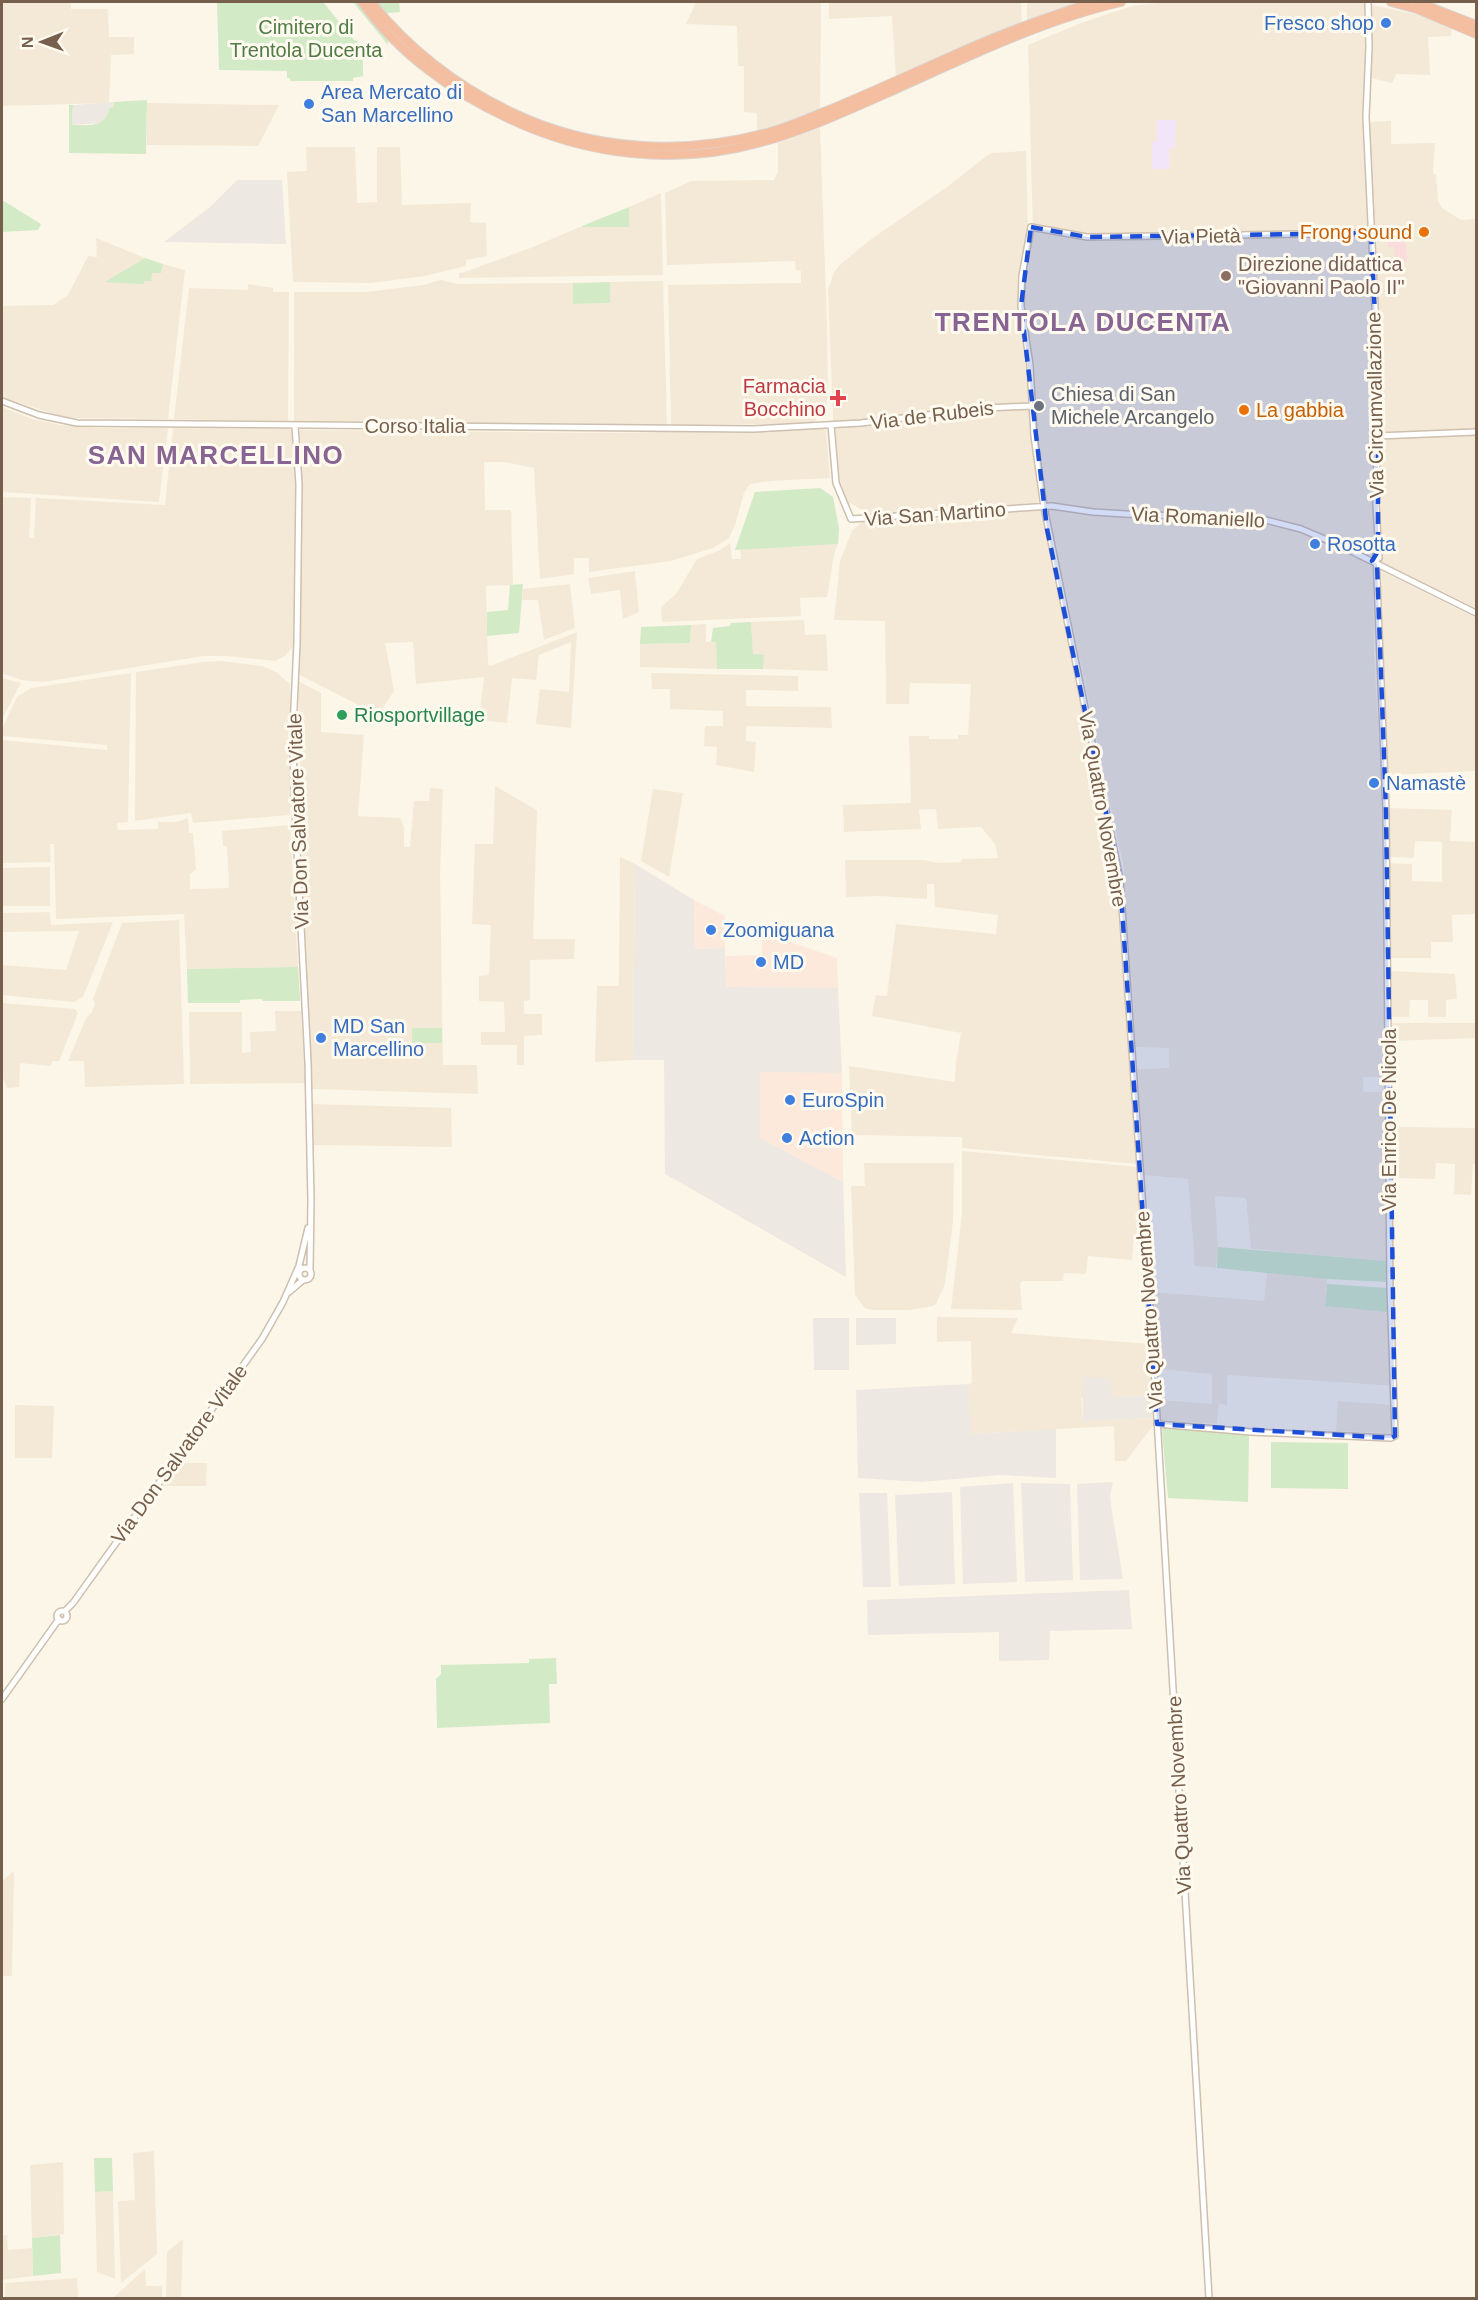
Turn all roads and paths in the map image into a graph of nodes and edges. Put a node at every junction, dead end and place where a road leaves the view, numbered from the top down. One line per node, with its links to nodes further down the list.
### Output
1 (362, 2): 4 (highway)
2 (371, 2): 3 (highway)
3 (1095, 2)
4 (1121, 2)
5 (1368, 2): 11 (street, Via Circumvallazione)
6 (1391, 2): 9 (highway)
7 (1417, 2): 8 (highway)
8 (1476, 25)
9 (1476, 34)
10 (1031, 227): 11 (street, Via Pietà); 13 (street, Via Quattro Novembre)
11 (1371, 233): 17 (street, Via Circumvallazione)
12 (2, 401): 15 (street, Corso Italia)
13 (1032, 406): 14 (street, Via de Rubeis); 18 (street, Via Quattro Novembre)
14 (831, 425): 15 (street, Corso Italia); 18 (street, Via San Martino)
15 (295, 426): 23 (street, Via Don Salvatore Vitale)
16 (1476, 432): 17 (street)
17 (1377, 436): 19 (street, Via Circumvallazione)
18 (1044, 507): 20 (street, Via Romaniello); 28 (street, Via Quattro Novembre)
19 (1377, 552): 20 (street); 21 (street, Via Circumvallazione)
20 (1371, 561): 21 (street, Via Romaniello)
21 (1379, 565): 22 (street, Via Romaniello); 28 (street, Via Enrico De Nicola)
22 (1476, 613)
23 (310, 1217): 24 (street, Via Don Salvatore Vitale); 25 (street, Via Don Salvatore Vitale)
24 (310, 1270): 25 (street); 26 (street, Via Don Salvatore Vitale)
25 (298, 1271): 26 (street); 27 (street, Via Don Salvatore Vitale)
26 (303, 1280): 27 (street, Via Don Salvatore Vitale)
27 (288, 1293): 29 (street, Via Don Salvatore Vitale)
28 (1156, 1424): 30 (street, Via Quattro Novembre)
29 (2, 1699)
30 (1209, 2298)

